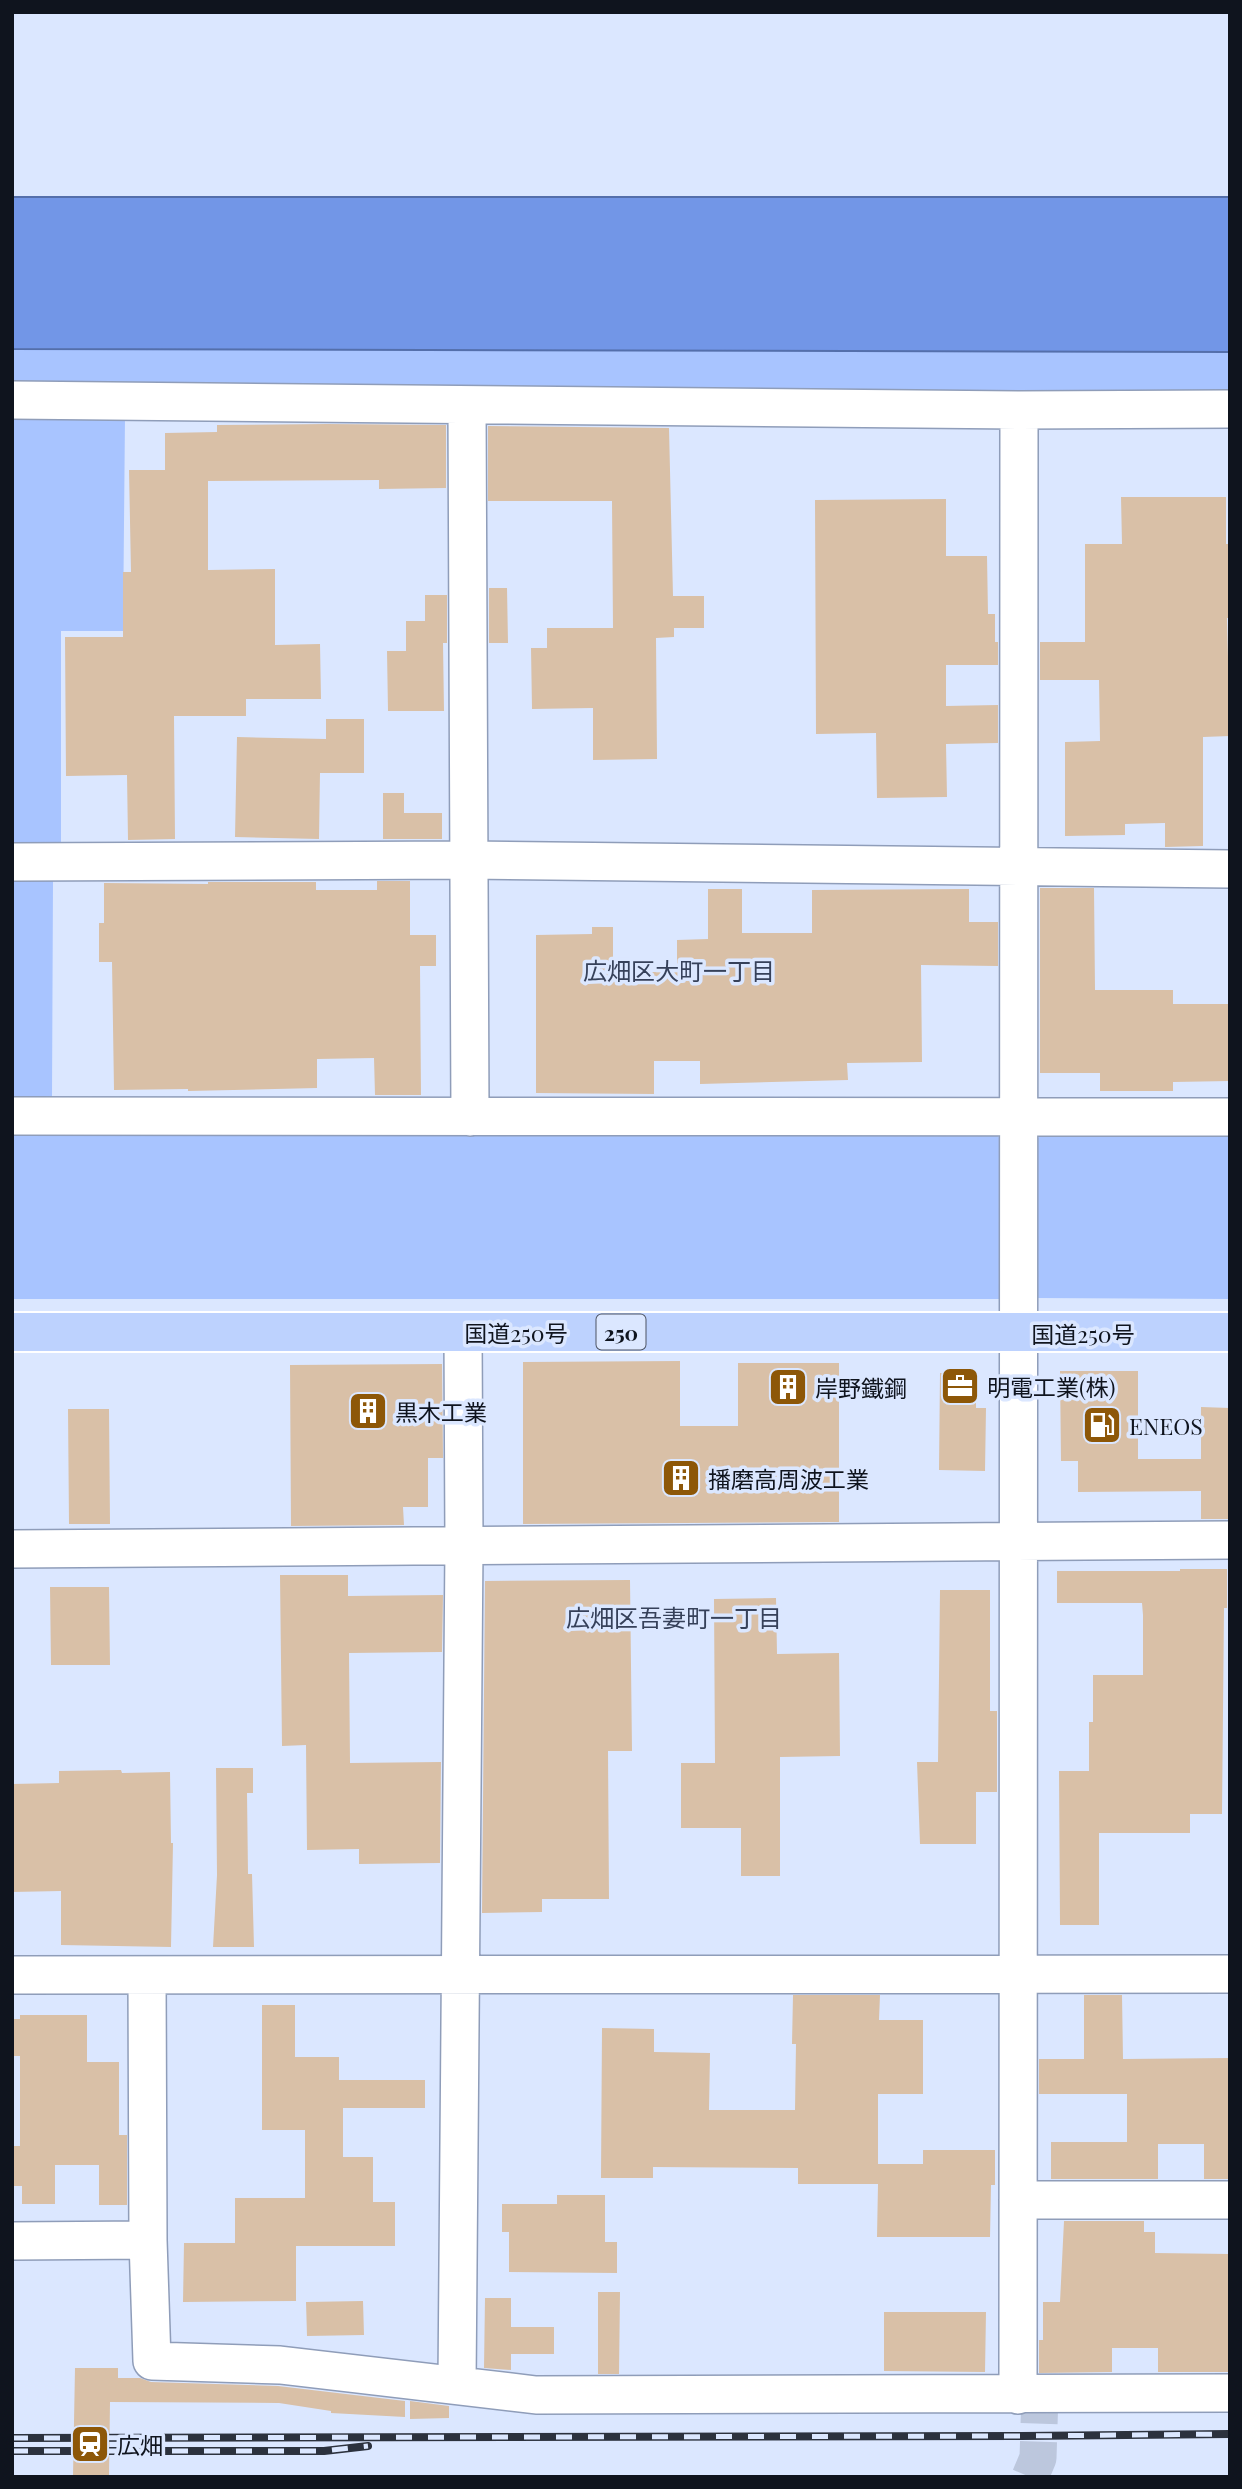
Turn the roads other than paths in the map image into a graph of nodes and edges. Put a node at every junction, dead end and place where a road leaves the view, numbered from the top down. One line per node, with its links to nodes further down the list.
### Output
1 (12, 400): 2 (street)
2 (467, 405): 4 (street); 5 (street)
3 (1230, 409): 4 (street)
4 (1019, 410): 7 (street)
5 (468, 860): 6 (street); 7 (street); 10 (street)
6 (12, 862)
7 (1019, 865): 8 (street); 12 (street)
8 (1230, 869)
9 (12, 1116): 10 (street)
10 (470, 1117): 12 (street)
11 (1230, 1117): 12 (street)
12 (1020, 1118): 16 (street)
13 (12, 1332): 14 (highway, 国道250号 / 250)
14 (463, 1332): 16 (highway, 国道250号 / 250); 19 (street)
15 (1230, 1332): 16 (highway, 国道250号 / 250)
16 (1020, 1334): 18 (street)
17 (1230, 1540): 18 (street)
18 (1019, 1542): 19 (street); 24 (street)
19 (464, 1546): 20 (street); 23 (street)
20 (12, 1549)
21 (12, 1975): 22 (street)
22 (147, 1975): 23 (street); 28 (street)
23 (459, 1975): 24 (street); 30 (street)
24 (1019, 1975): 25 (street); 26 (street)
25 (1230, 1975)
26 (1018, 2200): 27 (street); 32 (street)
27 (1230, 2200)
28 (148, 2240): 29 (street); 30 (street)
29 (12, 2241)
30 (457, 2384): 32 (street)
31 (1230, 2393): 32 (street)
32 (1018, 2395)

